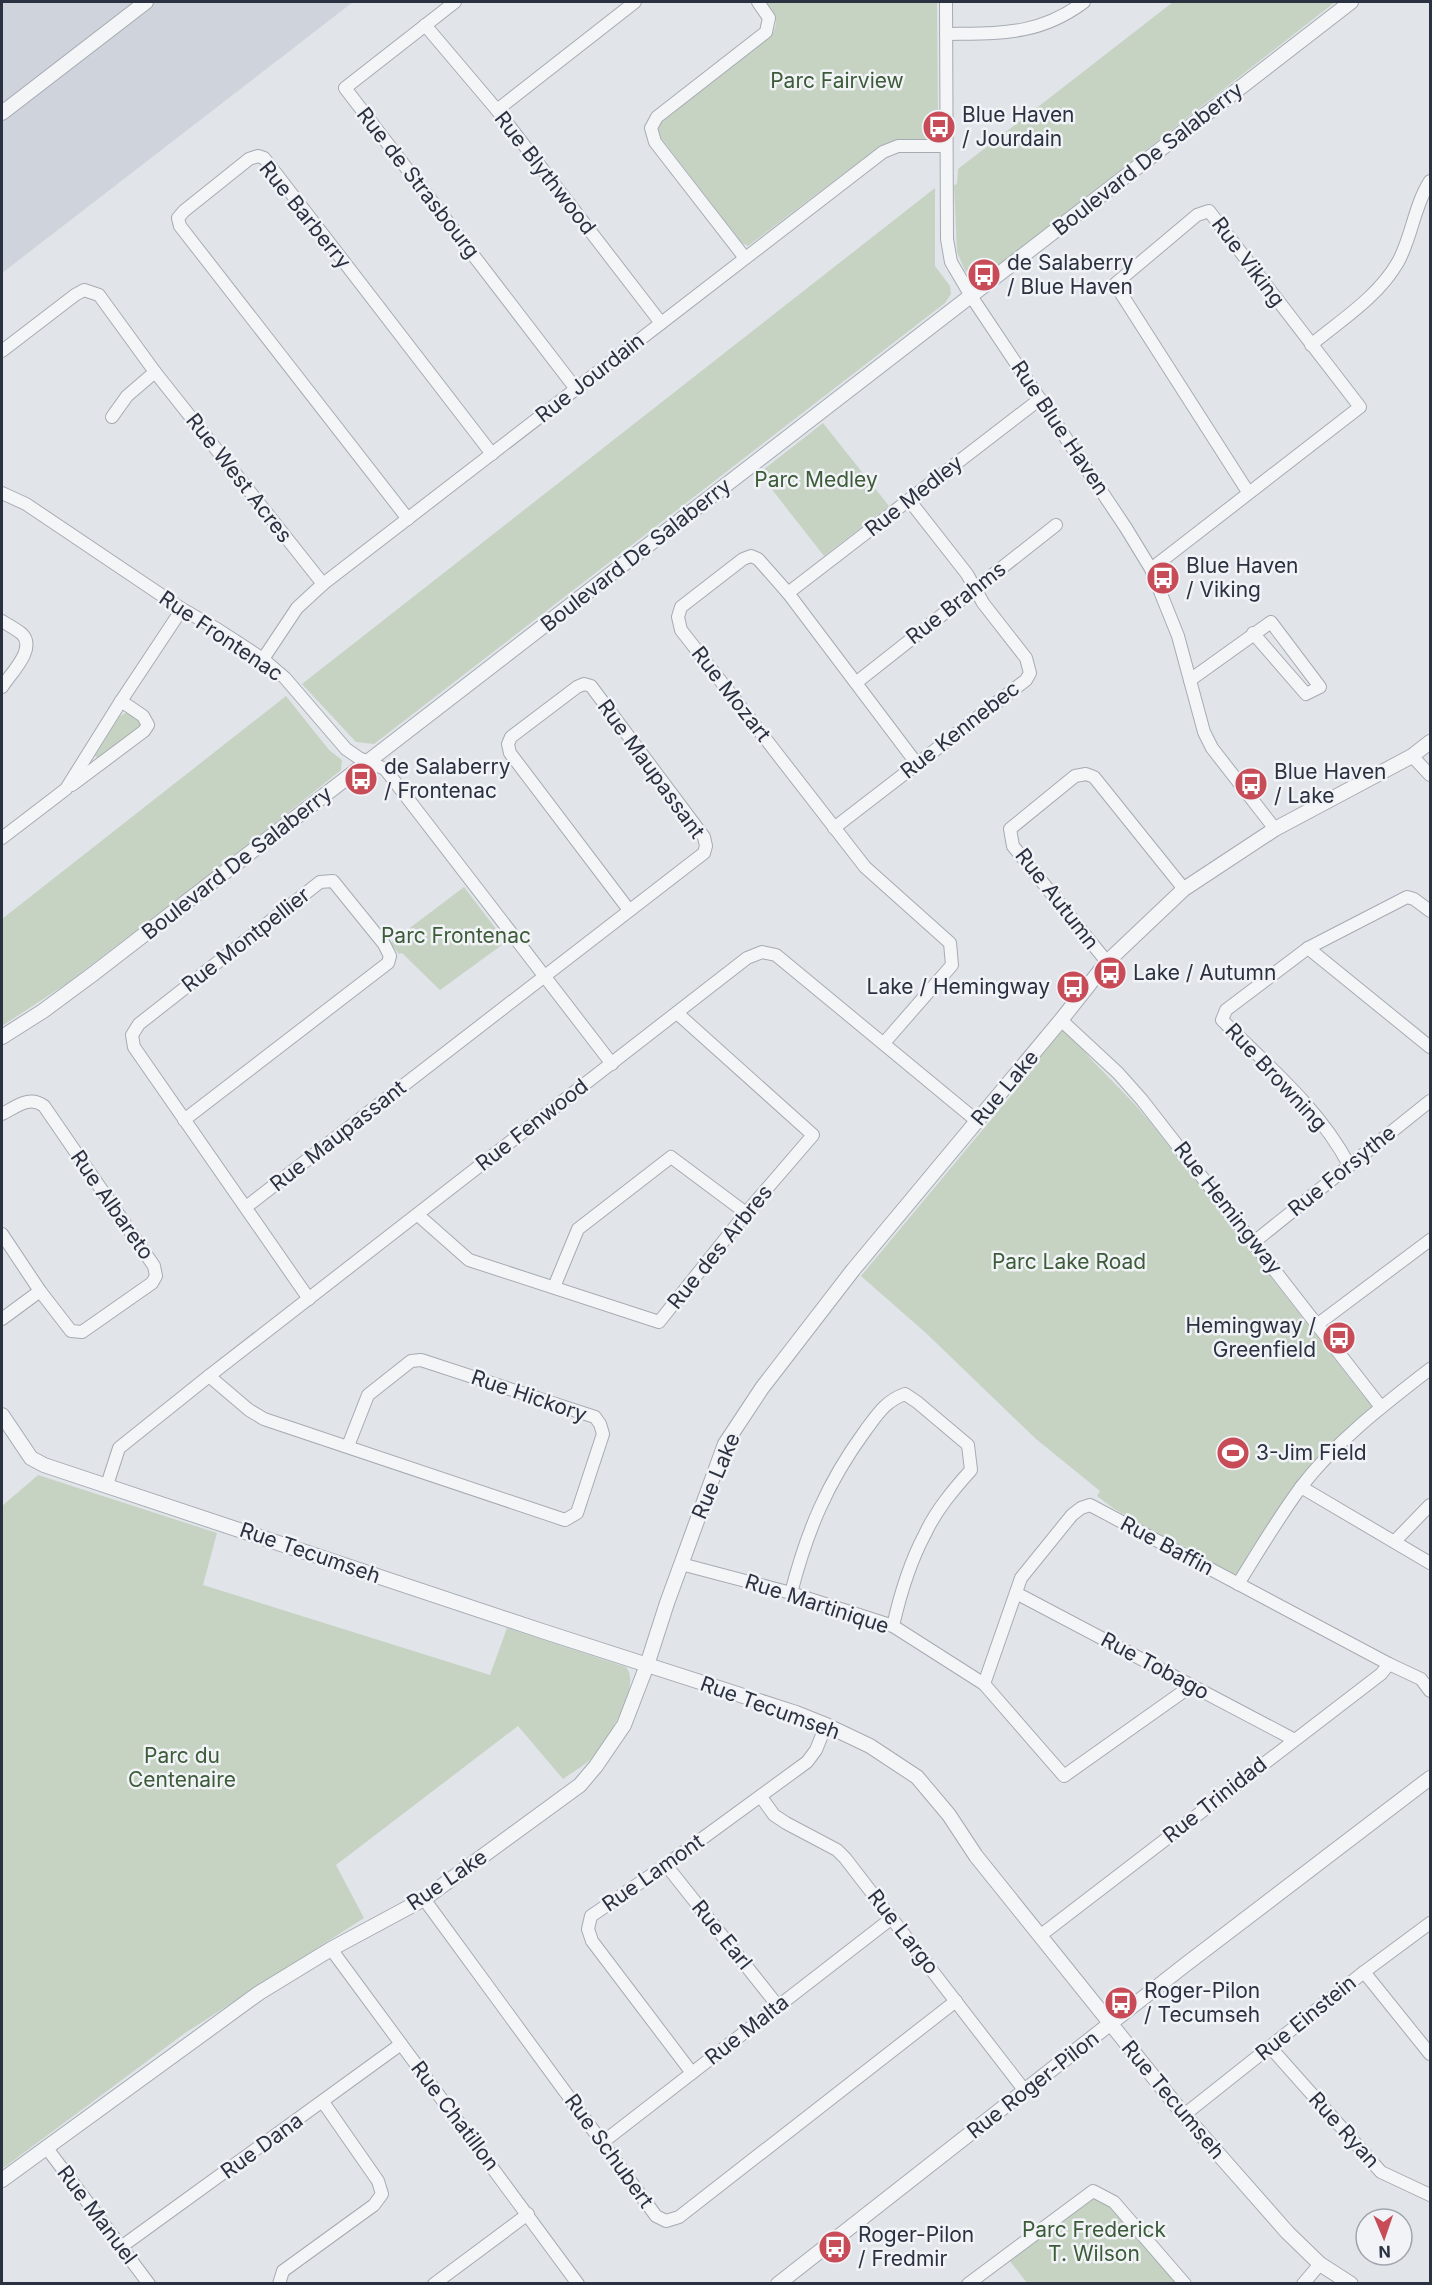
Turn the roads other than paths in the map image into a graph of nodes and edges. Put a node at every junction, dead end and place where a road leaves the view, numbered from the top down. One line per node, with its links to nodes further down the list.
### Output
1 (146, 2): 11 (street)
2 (455, 2): 8 (street, Rue de Strasbourg)
3 (635, 2): 10 (street)
4 (758, 2): 14 (street)
5 (946, 2): 9 (street, Rue Blue Haven)
6 (1083, 2): 9 (street)
7 (1351, 2): 15 (street, Boulevard De Salaberry)
8 (425, 25): 10 (street, Rue Blythwood); 20 (street, Rue de Strasbourg)
9 (946, 34): 12 (street, Rue Blue Haven)
10 (497, 110): 16 (street, Rue Blythwood)
11 (2, 113)
12 (946, 146): 14 (street, Rue Jourdain); 15 (street, Rue Blue Haven)
13 (1431, 181): 17 (street)
14 (745, 258): 16 (street, Rue Jourdain)
15 (971, 296): 21 (street, Rue Blue Haven); 43 (street, Boulevard De Salaberry)
16 (661, 323): 20 (street, Rue Jourdain)
17 (1311, 345): 24 (street, Rue Viking); 24 (street, Rue Viking)
18 (2, 351): 19 (street, Rue West Acres)
19 (155, 372): 22 (street); 30 (street, Rue West Acres)
20 (576, 389): 23 (street, Rue Jourdain)
21 (1040, 399): 26 (street, Rue Medley); 29 (street, Rue Blue Haven)
22 (112, 417)
23 (492, 454): 27 (street, Rue Jourdain); 27 (street, Rue Barberry)
24 (1248, 492): 29 (street, Rue Viking)
25 (2, 493): 33 (street, Rue Frontenac)
26 (909, 500): 31 (street, Rue Kennebec); 32 (street, Rue Medley)
27 (408, 519): 30 (street, Rue Jourdain)
28 (1056, 525): 31 (street, Rue Brahms)
29 (1151, 569): 37 (street, Rue Blue Haven)
30 (322, 584): 36 (street, Rue Jourdain)
31 (975, 588): 38 (street, Rue Brahms); 44 (street, Rue Kennebec)
32 (788, 593): 38 (street, Rue Mozart); 47 (street, Rue Mozart)
33 (182, 609): 36 (street, Rue Frontenac); 40 (street)
34 (2, 621): 39 (street)
35 (1253, 633): 35 (street); 37 (street)
36 (263, 659): 43 (street, Rue Frontenac)
37 (1190, 680): 48 (street, Rue Blue Haven)
38 (857, 682): 44 (street, Rue Mozart)
39 (2, 687)
40 (121, 701): 46 (street); 46 (street)
41 (1431, 742): 42 (street, Rue Lake)
42 (1412, 756): 45 (street); 48 (street, Rue Lake)
43 (368, 762): 55 (street, Rue Frontenac); 58 (street, Boulevard De Salaberry)
44 (917, 764): 47 (street, Rue Kennebec)
45 (1431, 775)
46 (66, 789): 49 (street)
47 (834, 828): 59 (street, Rue Mozart)
48 (1275, 829): 50 (street, Rue Lake)
49 (2, 838)
50 (1184, 889): 54 (street, Rue Lake); 54 (street, Rue Autumn)
51 (628, 910): 51 (street, Rue Maupassant); 55 (street, Rue Maupassant)
52 (1431, 911): 53 (street, Rue Browning)
53 (1308, 948): 60 (street); 66 (street, Rue Browning)
54 (1107, 962): 57 (street, Rue Lake)
55 (546, 976): 61 (street, Rue Frontenac); 67 (street, Rue Maupassant)
56 (677, 1013): 59 (street, Rue Fenwood); 61 (street, Rue Fenwood); 68 (street, Rue des Arbres)
57 (1061, 1020): 65 (street, Rue Lake); 72 (street, Rue Hemingway)
58 (2, 1037)
59 (884, 1044): 65 (street, Rue Fenwood)
60 (1431, 1047)
61 (612, 1064): 69 (street, Rue Fenwood)
62 (1431, 1101): 66 (street, Rue Forsythe)
63 (2, 1114): 74 (street, Rue Albareto)
64 (184, 1120): 64 (street, Rue Montpellier); 67 (street, Rue Montpellier)
65 (977, 1121): 87 (street, Rue Lake)
66 (1349, 1165): 72 (street, Rue Forsythe)
67 (246, 1207): 75 (street, Rue Montpellier)
68 (746, 1213): 73 (street, Rue des Arbres); 73 (street)
69 (418, 1215): 73 (street, Rue des Arbres); 75 (street, Rue Fenwood)
70 (2, 1234): 74 (street, Rue Albareto)
71 (1431, 1240): 77 (street)
72 (1254, 1242): 77 (street, Rue Hemingway)
73 (554, 1287)
74 (40, 1291): 76 (street)
75 (309, 1299): 79 (street, Rue Fenwood)
76 (2, 1319)
77 (1318, 1324): 80 (street, Rue Hemingway)
78 (1431, 1369): 80 (street)
79 (209, 1376): 82 (street, Rue Hickory); 83 (street, Rue Fenwood)
80 (1381, 1407): 84 (street)
81 (2, 1415): 83 (street, Rue Tecumseh)
82 (348, 1446): 82 (street, Rue Hickory)
83 (107, 1485): 94 (street, Rue Tecumseh)
84 (1301, 1487): 86 (street); 89 (street)
85 (1431, 1505): 86 (street)
86 (1395, 1541): 88 (street)
87 (681, 1563): 90 (street, Rue Martinique); 94 (street, Rue Lake)
88 (1431, 1563)
89 (1238, 1584): 91 (street, Rue Baffin); 93 (street, Rue Baffin)
90 (791, 1593): 92 (street, Rue Martinique); 92 (street)
91 (1016, 1593): 95 (street, Rue Baffin); 96 (street, Rue Tobago)
92 (893, 1626): 95 (street, Rue Martinique)
93 (1389, 1664): 97 (street, Rue Baffin); 99 (street, Rue Trinidad)
94 (647, 1665): 98 (street, Rue Tecumseh); 103 (street, Rue Lake)
95 (984, 1684): 96 (street, Rue Martinique)
96 (1191, 1686): 99 (street, Rue Tobago)
97 (1431, 1691)
98 (826, 1725): 101 (street, Rue Lamont); 106 (street, Rue Tecumseh)
99 (1293, 1739): 106 (street, Rue Trinidad)
100 (1431, 1778): 111 (street, Rue Roger-Pilon)
101 (761, 1797): 102 (street, Rue Lamont); 104 (street, Rue Largo)
102 (666, 1865): 110 (street, Rue Earl); 115 (street, Rue Lamont)
103 (424, 1899): 107 (street, Rue Lake); 119 (street, Rue Schubert)
104 (892, 1918): 109 (street, Rue Largo); 110 (street, Rue Malta)
105 (1431, 1923): 108 (street, Rue Einstein)
106 (1041, 1935): 111 (street, Rue Tecumseh)
107 (331, 1949): 112 (street, Rue Chatillon); 120 (street, Rue Lake)
108 (1364, 1972): 113 (street, Rue Einstein); 114 (street)
109 (956, 2001): 116 (street, Rue Largo); 119 (street, Rue Schubert)
110 (778, 2006): 115 (street, Rue Malta)
111 (1110, 2025): 116 (street, Rue Roger-Pilon); 118 (street, Rue Tecumseh)
112 (401, 2043): 117 (street, Rue Dana); 123 (street, Rue Chatillon)
113 (1270, 2047): 118 (street, Rue Einstein); 122 (street, Rue Ryan)
114 (1431, 2054)
115 (692, 2073): 119 (street, Rue Malta)
116 (1025, 2091): 126 (street, Rue Roger-Pilon)
117 (323, 2102): 124 (street, Rue Dana); 128 (street)
118 (1184, 2115): 125 (street, Rue Tecumseh)
119 (603, 2142)
120 (46, 2147): 121 (street, Rue Lake); 124 (street, Rue Manuel)
121 (2, 2180)
122 (1431, 2195)
123 (528, 2214): 129 (street); 130 (street, Rue Chatillon)
124 (122, 2247): 127 (street, Rue Manuel)
125 (1320, 2264): 134 (street); 135 (street, Rue Tecumseh)
126 (794, 2279): 131 (street, Rue Roger-Pilon)
127 (149, 2283)
128 (279, 2283)
129 (434, 2283)
130 (578, 2283)
131 (778, 2283)
132 (968, 2283): 133 (street)
133 (1185, 2283)
134 (1303, 2283)
135 (1351, 2283)

